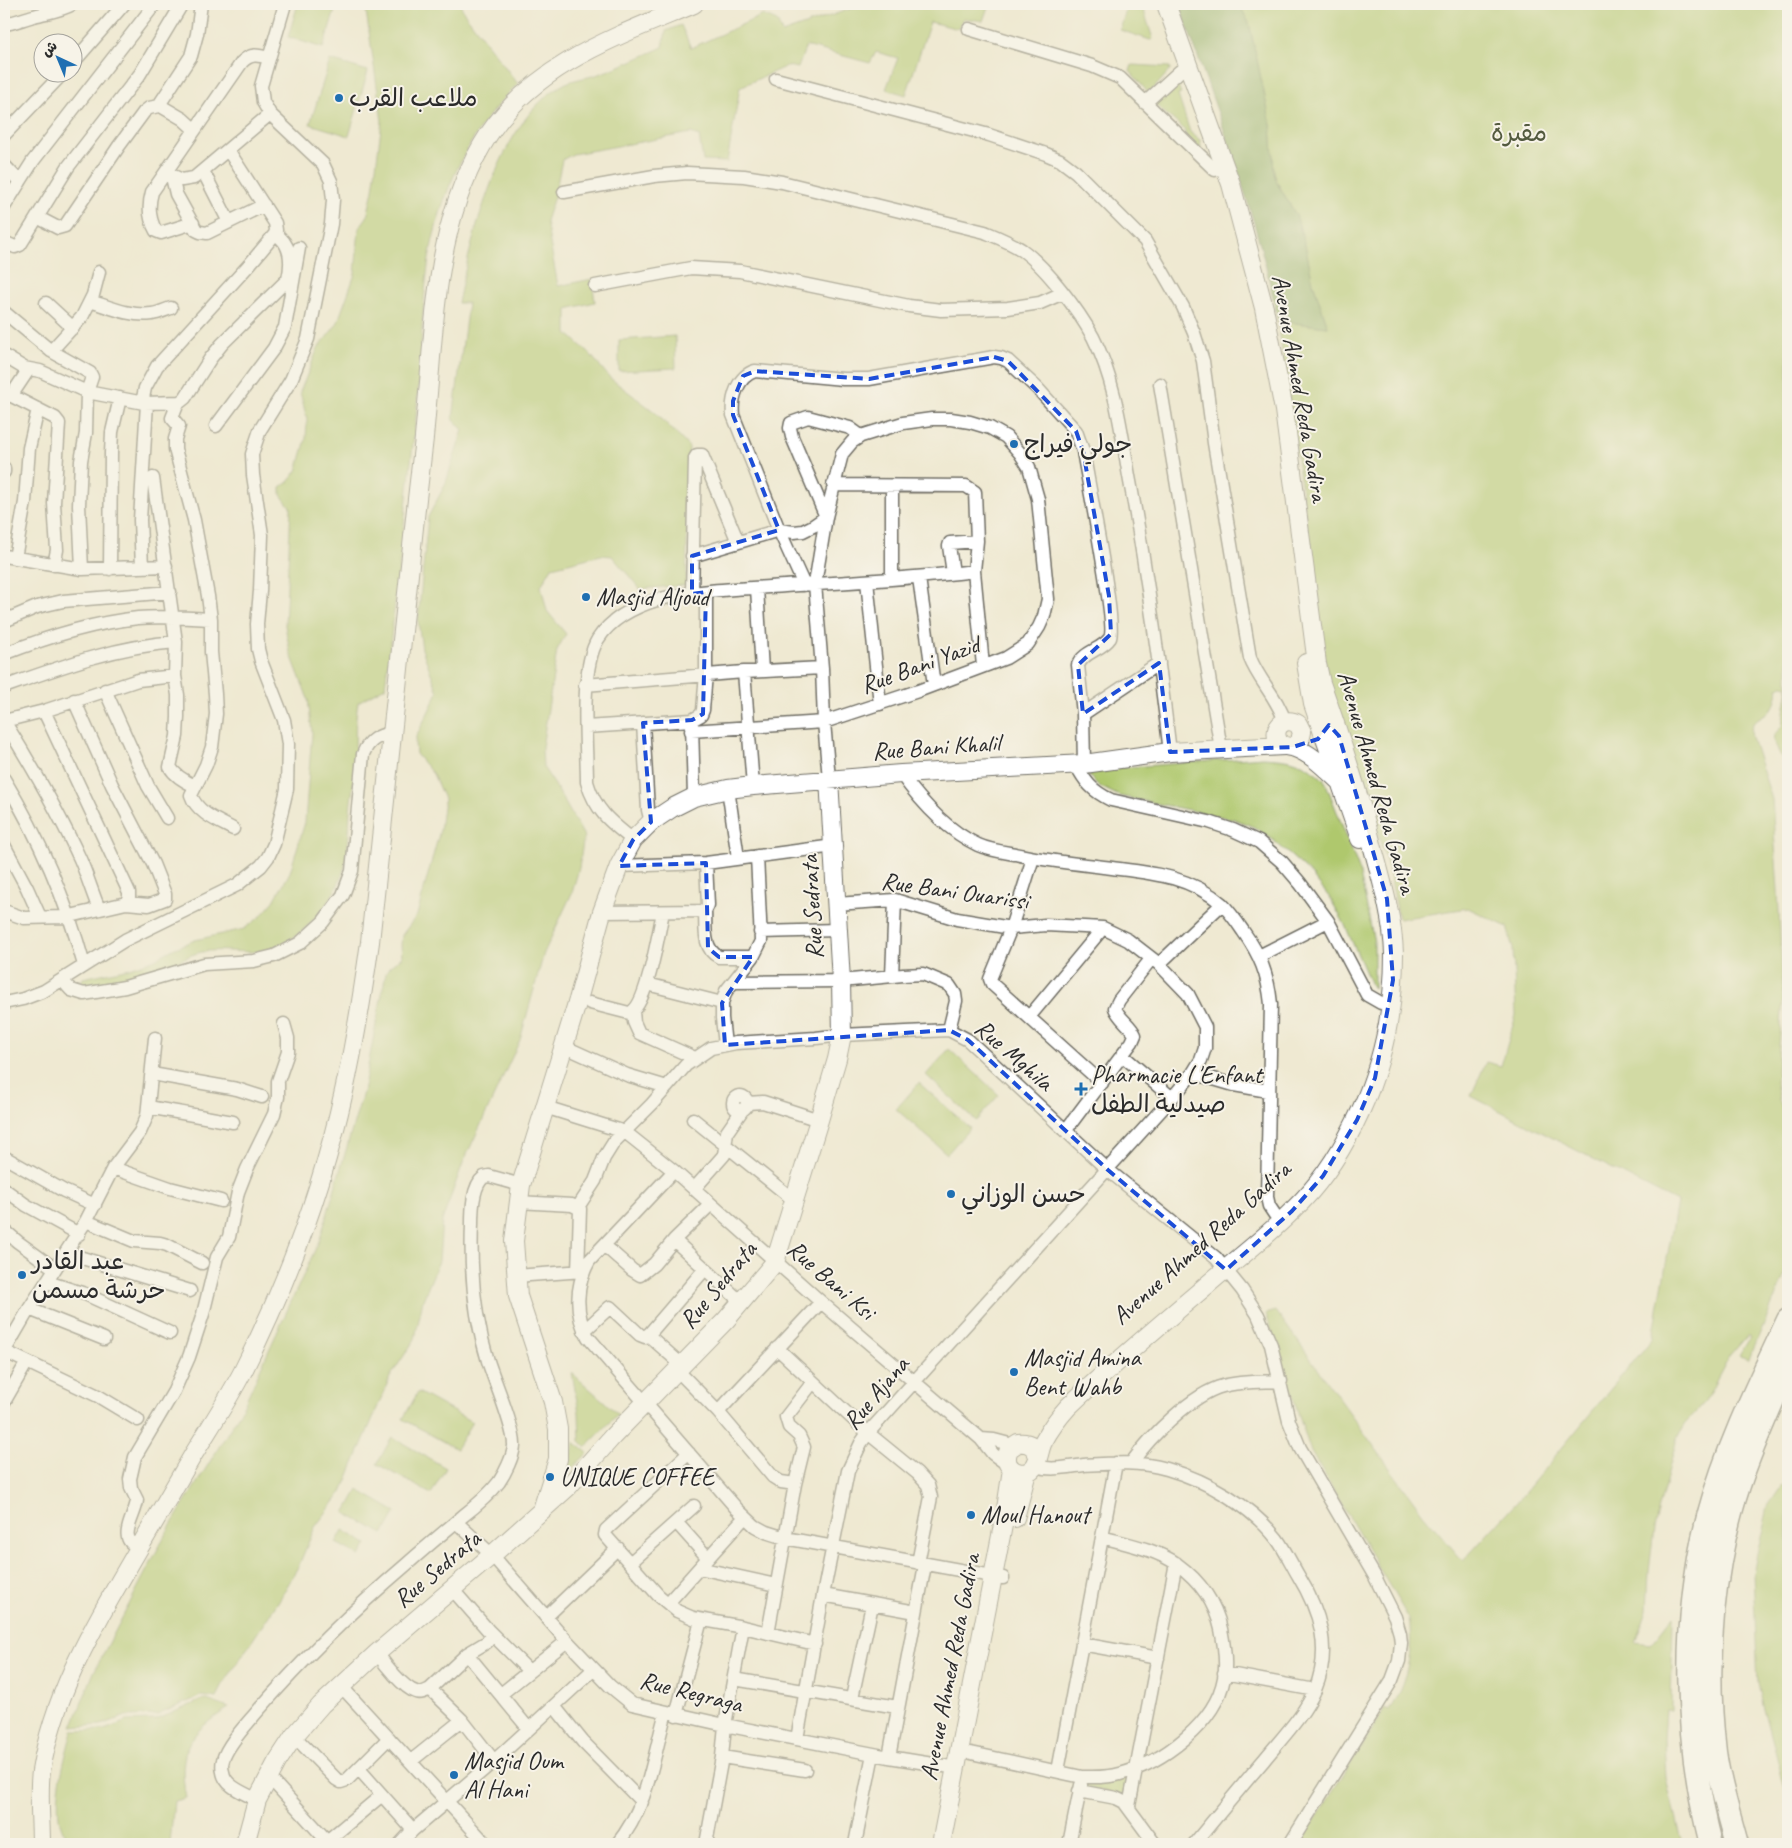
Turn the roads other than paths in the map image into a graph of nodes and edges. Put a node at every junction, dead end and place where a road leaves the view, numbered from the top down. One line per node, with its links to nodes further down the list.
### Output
1 (124, 4): 12 (street)
2 (155, 4): 27 (street)
3 (182, 4): 31 (street)
4 (201, 4): 18 (street)
5 (285, 4): 13 (street)
6 (694, 4): 110 (street)
7 (1156, 4): 14 (street, Avenue Ahmed Reda Gadira)
8 (1166, 4): 106 (street, Avenue Ahmed Reda Gadira)
9 (69, 5): 10 (street)
10 (4, 24)
11 (969, 29): 17 (street)
12 (82, 52)
13 (269, 58): 19 (street); 20 (street)
14 (1180, 71): 17 (street); 24 (street, Avenue Ahmed Reda Gadira)
15 (776, 79): 111 (street)
16 (54, 82): 21 (street)
17 (1145, 103): 24 (street)
18 (159, 106): 20 (street); 31 (street)
19 (270, 114): 22 (street); 153 (street)
20 (195, 130): 26 (street)
21 (4, 134)
22 (228, 150): 25 (street); 29 (street)
23 (4, 165): 27 (street)
24 (1215, 170): 98 (street, Avenue Ahmed Reda Gadira)
25 (203, 171): 26 (street); 32 (street)
26 (169, 174): 33 (street); 33 (street)
27 (20, 182): 30 (street)
28 (564, 192): 40 (street)
29 (264, 205): 32 (street); 34 (street)
30 (4, 207)
31 (37, 217): 35 (street)
32 (229, 222): 33 (street)
33 (192, 223)
34 (275, 234): 38 (street); 53 (street)
35 (4, 242)
36 (299, 248): 38 (street)
37 (99, 272): 41 (street)
38 (290, 281): 54 (street); 56 (street)
39 (594, 286): 40 (street)
40 (1063, 293): 87 (street)
41 (90, 301): 43 (street); 45 (street)
42 (46, 303): 45 (street)
43 (171, 308)
44 (4, 312): 46 (street)
45 (73, 328): 46 (street)
46 (51, 351): 50 (street)
47 (4, 356): 48 (street)
48 (29, 369): 50 (street); 51 (street)
49 (1160, 384): 112 (street)
50 (87, 392): 52 (street); 70 (street)
51 (7, 394): 55 (street)
52 (120, 398): 53 (street); 71 (street)
53 (145, 403): 54 (street); 69 (street)
54 (178, 403): 83 (street)
55 (38, 409): 66 (street); 67 (street)
56 (216, 426)
57 (861, 436): 59 (street); 61 (street); 88 (street, Rue Bani Yazid)
58 (153, 478): 68 (street)
59 (833, 485): 60 (street); 61 (street)
60 (892, 486): 63 (street); 75 (street)
61 (826, 517): 62 (street); 77 (street)
62 (779, 530): 64 (street); 77 (street); 102 (street)
63 (977, 541): 72 (street); 73 (street)
64 (738, 542): 65 (street); 65 (street)
65 (692, 556): 81 (street)
66 (10, 557): 67 (street)
67 (54, 565): 70 (street)
68 (166, 566): 69 (street); 79 (street)
69 (142, 567): 71 (street)
70 (82, 569): 71 (street)
71 (110, 569)
72 (974, 571): 73 (street); 88 (street)
73 (953, 573): 74 (street)
74 (919, 578): 75 (street); 95 (street)
75 (892, 579): 76 (street)
76 (867, 581): 77 (street); 100 (street)
77 (810, 584): 78 (street); 89 (street, Rue Sedrata)
78 (756, 588): 80 (street); 90 (street)
79 (170, 592): 82 (street); 84 (street)
80 (706, 592): 81 (street); 92 (street)
81 (692, 594): 94 (street)
82 (173, 618): 83 (street); 85 (street); 86 (street)
83 (211, 619): 119 (street)
84 (4, 621)
85 (176, 642): 93 (street); 96 (street)
86 (4, 654)
87 (1159, 663): 102 (street); 113 (street)
88 (983, 666): 95 (street, Rue Bani Yazid)
89 (822, 668): 90 (street); 104 (street, Rue Sedrata)
90 (762, 671): 91 (street)
91 (744, 672): 92 (street); 108 (street)
92 (706, 674): 94 (street); 107 (street)
93 (175, 676): 97 (street); 119 (street)
94 (585, 685): 109 (street)
95 (934, 685): 100 (street, Rue Bani Yazid)
96 (4, 687)
97 (105, 690): 99 (street); 123 (street)
98 (1310, 694): 106 (street, Avenue Ahmed Reda Gadira); 111 (street)
99 (74, 700): 101 (street); 135 (street)
100 (880, 704): 104 (street, Rue Bani Yazid)
101 (44, 711): 103 (street); 135 (street)
102 (1083, 714): 114 (street)
103 (4, 721): 138 (street)
104 (824, 722): 108 (street, Rue Bani Yazid); 117 (street, Rue Sedrata)
105 (644, 723): 107 (street, Rue Bani Yazid); 109 (street, Rue Bani Yazid); 124 (street)
106 (1328, 725): 111 (street, Rue Bani Khalil); 111 (street, Rue Bani Khalil); 118 (street, Avenue Ahmed Reda Gadira); 209 (street, Avenue Ahmed Reda Gadira)
107 (692, 726): 108 (street, Rue Bani Yazid); 122 (street)
108 (749, 726): 120 (street)
109 (586, 727): 126 (street)
110 (393, 732): 155 (street); 252 (street)
111 (1290, 733): 112 (street, Rue Bani Khalil); 118 (street)
112 (1221, 749): 113 (street, Rue Bani Khalil)
113 (1170, 752): 114 (street, Rue Bani Khalil)
114 (1079, 764): 115 (street, Rue Bani Khalil); 145 (street)
115 (901, 774): 117 (street, Rue Bani Khalil); 131 (street)
116 (4, 779): 143 (street)
117 (829, 779): 120 (street, Rue Bani Khalil); 128 (street, Rue Sedrata)
118 (1342, 784): 162 (street, Avenue Ahmed Reda Gadira)
119 (195, 786): 125 (street)
120 (753, 786): 121 (street, Rue Bani Khalil)
121 (728, 788): 122 (street, Rue Bani Khalil); 130 (street)
122 (694, 797): 124 (street, Rue Bani Khalil)
123 (167, 818)
124 (651, 822): 126 (street, Rue Bani Khalil)
125 (233, 829)
126 (633, 840): 133 (street, Rue Bani Khalil)
127 (4, 845): 144 (street)
128 (834, 846): 129 (street); 136 (street, Rue Sedrata)
129 (757, 856): 130 (street); 149 (street)
130 (738, 858): 132 (street)
131 (1033, 858): 137 (street); 146 (street)
132 (706, 863): 133 (street); 139 (street)
133 (619, 866): 140 (street, Rue Bani Khalil)
134 (895, 900): 136 (street, Rue Bani Ouarissi); 146 (street, Rue Bani Ouarissi); 154 (street)
135 (126, 902): 138 (street)
136 (836, 904): 148 (street, Rue Sedrata)
137 (1222, 904): 150 (street); 152 (street)
138 (99, 909): 143 (street)
139 (705, 910): 141 (street); 151 (street)
140 (602, 912): 141 (street); 170 (street, Rue Bani Khalil)
141 (663, 912): 158 (street)
142 (6, 915): 144 (street)
143 (70, 916): 144 (street); 153 (street)
144 (40, 917)
145 (1328, 921): 150 (street); 162 (street)
146 (1011, 928): 147 (street, Rue Bani Ouarissi); 164 (street)
147 (1103, 928): 152 (street, Rue Bani Ouarissi); 164 (street)
148 (838, 930): 149 (street); 156 (street, Rue Sedrata)
149 (760, 932): 151 (street)
150 (1259, 956): 177 (street)
151 (753, 958): 157 (street)
152 (1155, 962): 171 (street); 173 (street, Rue Bani Ouarissi)
153 (84, 964): 155 (street)
154 (892, 976): 156 (street); 166 (street)
155 (62, 980): 159 (street)
156 (841, 981): 157 (street); 167 (street, Rue Sedrata)
157 (733, 982): 161 (street)
158 (647, 984): 161 (street); 163 (street)
159 (4, 1003)
160 (590, 1003): 163 (street)
161 (722, 1003): 169 (street)
162 (1381, 1003): 200 (street, Avenue Ahmed Reda Gadira)
163 (633, 1012): 172 (street)
164 (1029, 1017): 175 (street)
165 (284, 1024): 252 (street)
166 (950, 1030): 167 (street, Rue Mghila); 185 (street, Rue Mghila)
167 (842, 1034): 169 (street, Rue Mghila); 183 (street, Rue Sedrata)
168 (155, 1038): 174 (street)
169 (725, 1044): 172 (street, Rue Mghila)
170 (563, 1046): 176 (street); 181 (street, Rue Bani Khalil)
171 (1122, 1055): 175 (street); 179 (street)
172 (695, 1058): 176 (street, Rue Mghila)
173 (1193, 1073): 177 (street); 179 (street, Rue Bani Ouarissi)
174 (152, 1074): 178 (street); 180 (street)
175 (1102, 1083): 185 (street)
176 (667, 1087): 186 (street, Rue Mghila)
177 (1268, 1091): 200 (street)
178 (262, 1097)
179 (1172, 1098): 190 (street, Rue Bani Ouarissi)
180 (148, 1107): 184 (street); 189 (street)
181 (545, 1107): 186 (street, Rue Bani Ksi); 194 (street, Rue Bani Khalil)
182 (693, 1119): 187 (street)
183 (820, 1120): 187 (street); 196 (street, Rue Sedrata)
184 (233, 1122)
185 (1066, 1130): 190 (street, Rue Mghila)
186 (625, 1132): 191 (street, Rue Bani Ksi); 199 (street, Rue Mghila)
187 (726, 1145): 193 (street); 196 (street)
188 (4, 1157): 198 (street)
189 (113, 1168): 195 (street); 198 (street)
190 (1108, 1170): 209 (street, Rue Mghila); 231 (street, Rue Ajana)
191 (674, 1171): 193 (street, Rue Bani Ksi); 205 (street)
192 (4, 1189): 203 (street)
193 (694, 1189): 197 (street, Rue Bani Ksi)
194 (520, 1193): 199 (street); 213 (street, Rue Bani Khalil); 247 (street)
195 (221, 1200)
196 (795, 1202): 207 (street, Rue Sedrata)
197 (710, 1204): 204 (street); 207 (street, Rue Bani Ksi)
198 (95, 1205): 201 (street)
199 (578, 1207): 212 (street)
200 (1275, 1215): 209 (street, Avenue Ahmed Reda Gadira)
201 (86, 1221): 203 (street); 208 (street)
202 (4, 1232): 210 (street)
203 (79, 1234): 206 (street)
204 (674, 1240): 205 (street); 211 (street)
205 (604, 1246): 212 (street)
206 (66, 1254): 210 (street); 215 (street)
207 (776, 1262): 216 (street, Rue Sedrata); 217 (street, Rue Bani Ksi)
208 (202, 1263)
209 (1223, 1267): 229 (street, Rue Mghila); 238 (street, Avenue Ahmed Reda Gadira); 242 (street, Avenue Ahmed Reda Gadira)
210 (55, 1269): 214 (street)
211 (704, 1270): 216 (street); 222 (street)
212 (580, 1272): 213 (street); 220 (street)
213 (516, 1276): 245 (street, Rue Bani Khalil)
214 (47, 1282): 218 (street); 221 (street)
215 (190, 1291)
216 (741, 1302): 228 (street, Rue Sedrata)
217 (821, 1302): 225 (street); 231 (street, Rue Bani Ksi)
218 (30, 1309): 223 (street); 224 (street)
219 (1788, 1320): 333 (highway)
220 (584, 1331): 222 (street); 233 (street)
221 (170, 1332)
222 (648, 1335): 228 (street)
223 (104, 1339)
224 (5, 1348): 226 (street)
225 (777, 1348): 230 (street); 234 (street)
226 (27, 1362): 232 (street); 235 (street)
227 (1788, 1366): 334 (highway)
228 (680, 1368): 233 (street, Rue Sedrata); 234 (street)
229 (1280, 1381): 241 (street); 332 (street, Rue Mghila)
230 (813, 1382): 236 (street); 243 (street)
231 (914, 1382): 236 (street, Rue Ajana); 237 (street, Rue Bani Ksi)
232 (4, 1402)
233 (645, 1403): 239 (street); 245 (street, Rue Sedrata)
234 (718, 1412): 243 (street)
235 (138, 1420)
236 (868, 1433): 251 (street, Rue Ajana); 258 (street)
237 (981, 1439): 238 (street); 242 (street, Rue Bani Ksi)
238 (1019, 1444): 242 (street); 242 (street)
239 (689, 1453): 246 (street); 253 (street)
240 (1116, 1462): 241 (street); 242 (street); 249 (street)
241 (1132, 1462): 284 (street)
242 (1028, 1466): 260 (street, Avenue Ahmed Reda Gadira)
243 (794, 1484): 250 (street)
244 (694, 1506): 248 (street)
245 (542, 1510): 254 (street, Rue Sedrata)
246 (744, 1518): 250 (street); 255 (street)
247 (456, 1522): 254 (street, Rue Regraga); 312 (street)
248 (676, 1522): 255 (street); 256 (street)
249 (1102, 1537): 257 (street); 274 (street)
250 (785, 1538): 251 (street); 261 (street)
251 (833, 1547): 258 (street); 263 (street, Rue Ajana)
252 (139, 1548): 319 (street)
253 (618, 1548): 256 (street); 267 (street)
254 (492, 1555): 262 (street, Rue Sedrata); 267 (street, Rue Regraga)
255 (708, 1558): 259 (street)
256 (630, 1563): 264 (street)
257 (1176, 1563): 277 (street); 280 (street)
258 (922, 1564): 260 (street); 266 (street)
259 (699, 1568): 261 (street); 264 (street)
260 (998, 1577): 297 (street, Avenue Ahmed Reda Gadira); 303 (street, Avenue Ahmed Reda Gadira)
261 (776, 1585): 270 (street)
262 (452, 1589): 271 (street); 275 (street, Rue Sedrata)
263 (823, 1595): 265 (street); 273 (street, Rue Ajana)
264 (668, 1604): 268 (street)
265 (872, 1605): 266 (street); 287 (street)
266 (916, 1612): 289 (street)
267 (547, 1616): 272 (street, Rue Regraga)
268 (702, 1620): 269 (street); 290 (street)
269 (742, 1627): 270 (street); 281 (street)
270 (768, 1633): 273 (street)
271 (492, 1634): 276 (street); 279 (street)
272 (567, 1640): 278 (street, Rue Regraga); 279 (street)
273 (815, 1644): 285 (street, Rue Ajana)
274 (1082, 1644): 277 (street); 307 (street)
275 (376, 1653): 282 (street, Rue Sedrata); 283 (street)
276 (467, 1654): 283 (street); 286 (street)
277 (1158, 1658): 305 (street)
278 (594, 1669): 288 (street); 290 (street, Rue Regraga)
279 (528, 1671): 286 (street)
280 (1224, 1673): 284 (street); 305 (street)
281 (734, 1679): 285 (street); 292 (street)
282 (342, 1686): 294 (street, Rue Sedrata); 295 (street)
283 (430, 1689): 291 (street)
284 (1315, 1690): 331 (street)
285 (806, 1691): 287 (street); 296 (street, Rue Ajana)
286 (501, 1694): 293 (street)
287 (852, 1698): 289 (street)
288 (554, 1706): 293 (street); 314 (street)
289 (897, 1707): 300 (street)
290 (671, 1714): 292 (street, Rue Regraga); 314 (street)
291 (462, 1720): 301 (street); 302 (street)
292 (725, 1725): 296 (street, Rue Regraga); 299 (street)
293 (528, 1728): 302 (street)
294 (294, 1736): 304 (street); 308 (street, Rue Sedrata)
295 (389, 1738): 301 (street); 304 (street)
296 (797, 1739): 298 (street, Rue Regraga)
297 (970, 1753): 307 (street); 328 (street, Avenue Ahmed Reda Gadira)
298 (872, 1754): 300 (street, Rue Regraga); 326 (street)
299 (722, 1757): 306 (street); 325 (street)
300 (889, 1757): 303 (street, Rue Regraga)
301 (411, 1761): 313 (street)
302 (494, 1761): 313 (street)
303 (956, 1768): 327 (street, Avenue Ahmed Reda Gadira)
304 (359, 1769): 311 (street)
305 (1137, 1769): 309 (street); 315 (street)
306 (805, 1770)
307 (1058, 1772): 309 (street)
308 (269, 1777): 312 (street, Rue Sedrata); 316 (street)
309 (1082, 1777): 310 (street)
310 (1079, 1792): 315 (street); 329 (street)
311 (382, 1795): 317 (street); 318 (street)
312 (257, 1800): 320 (street, Rue Sedrata)
313 (447, 1802): 317 (street); 323 (street)
314 (642, 1802): 324 (street)
315 (1129, 1806): 330 (street)
316 (317, 1830): 318 (street); 321 (street)
317 (413, 1830): 322 (street)
318 (328, 1843)
319 (41, 1844)
320 (245, 1844)
321 (313, 1844)
322 (400, 1844)
323 (486, 1844)
324 (617, 1844)
325 (706, 1844)
326 (856, 1844)
327 (941, 1844)
328 (953, 1844)
329 (1069, 1844)
330 (1155, 1844)
331 (1194, 1844)
332 (1290, 1844)
333 (1710, 1844)
334 (1737, 1844)

